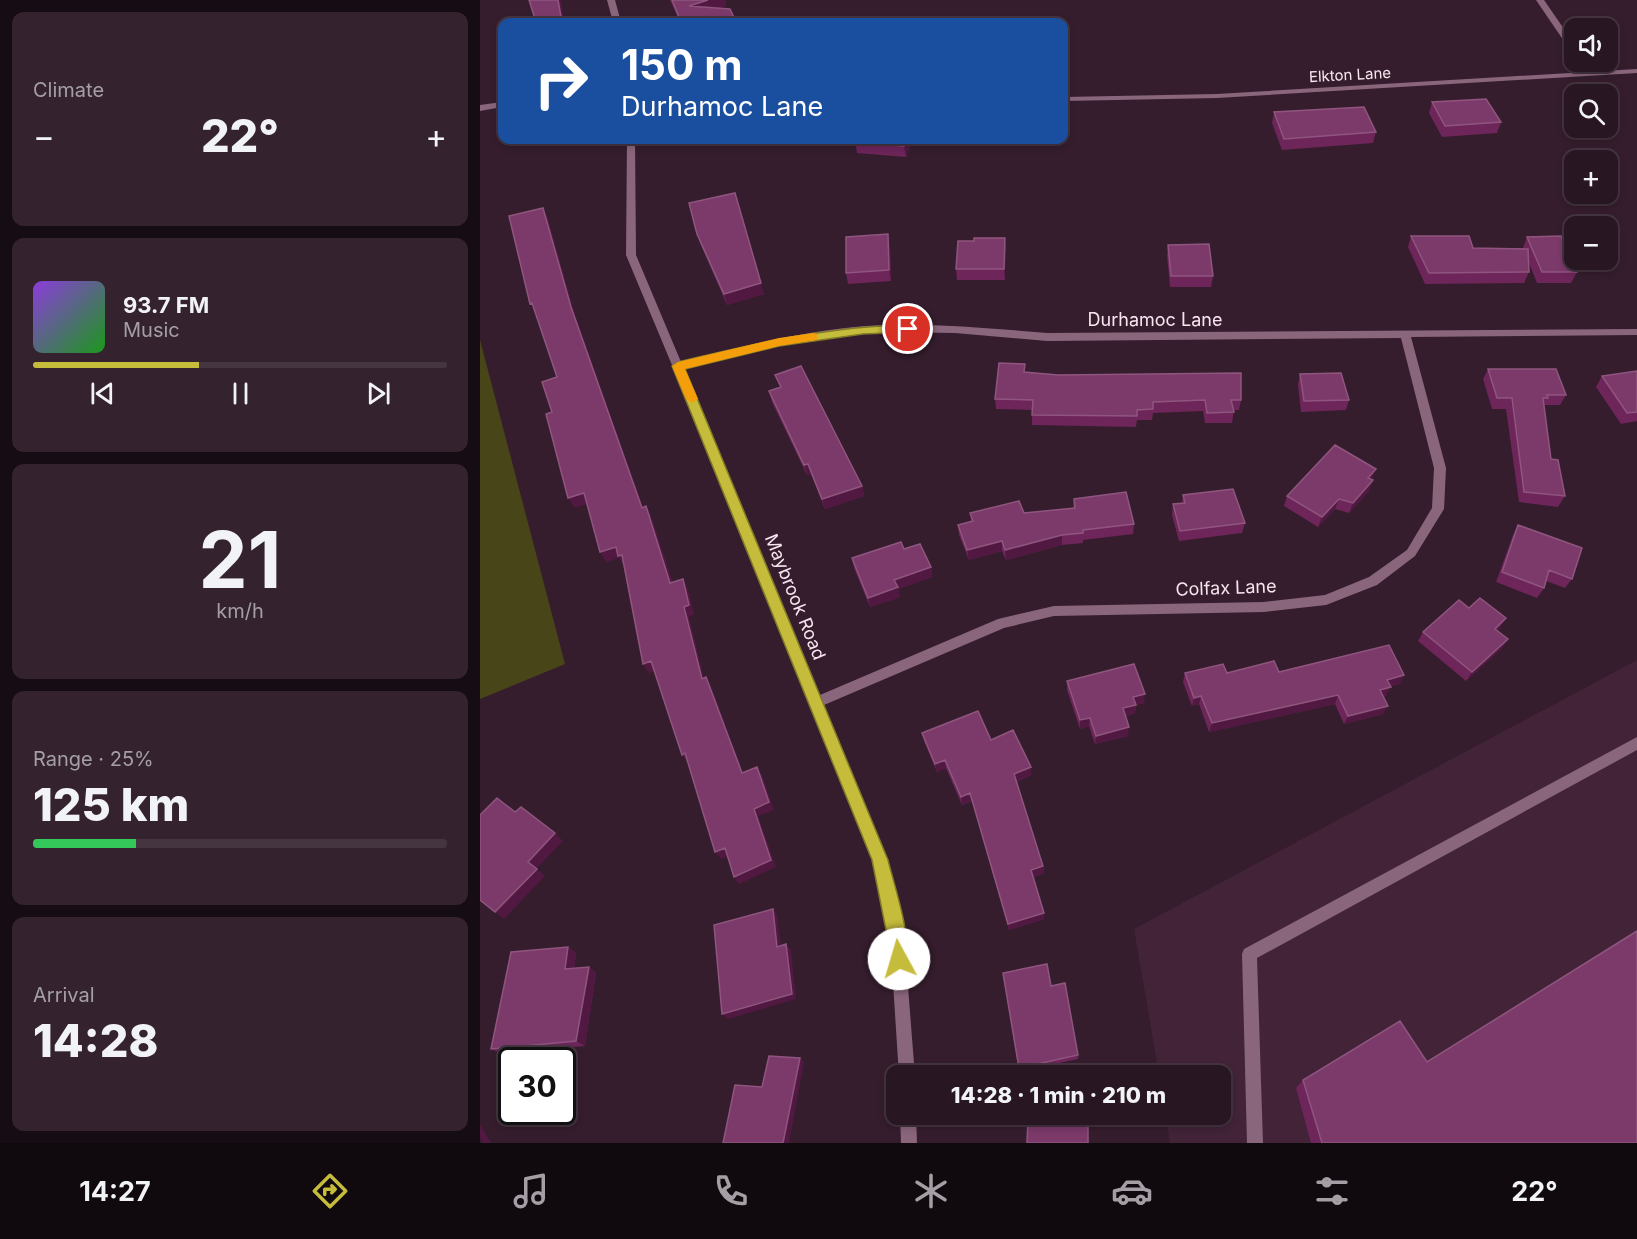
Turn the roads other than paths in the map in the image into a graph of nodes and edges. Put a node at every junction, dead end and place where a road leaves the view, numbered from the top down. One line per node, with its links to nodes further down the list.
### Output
1 (611, 0): 3 (street)
2 (1540, 0): 4 (street)
3 (616, 18)
4 (1564, 35)
5 (1637, 71): 6 (street, Elkton Lane)
6 (1591, 74): 7 (street, Elkton Lane)
7 (1068, 99)
8 (498, 106): 9 (street)
9 (480, 108)
10 (630, 144): 13 (street, Maybrook Road)
11 (1637, 332): 12 (street, Durhamoc Lane)
12 (1405, 335): 13 (street, Durhamoc Lane); 14 (street, Colfax Lane)
13 (678, 366): 14 (street, Maybrook Road)
14 (817, 702): 16 (street, Maybrook Road)
15 (1637, 743): 19 (street)
16 (906, 1065)
17 (908, 1125): 18 (street)
18 (909, 1143)
19 (1255, 1143)

